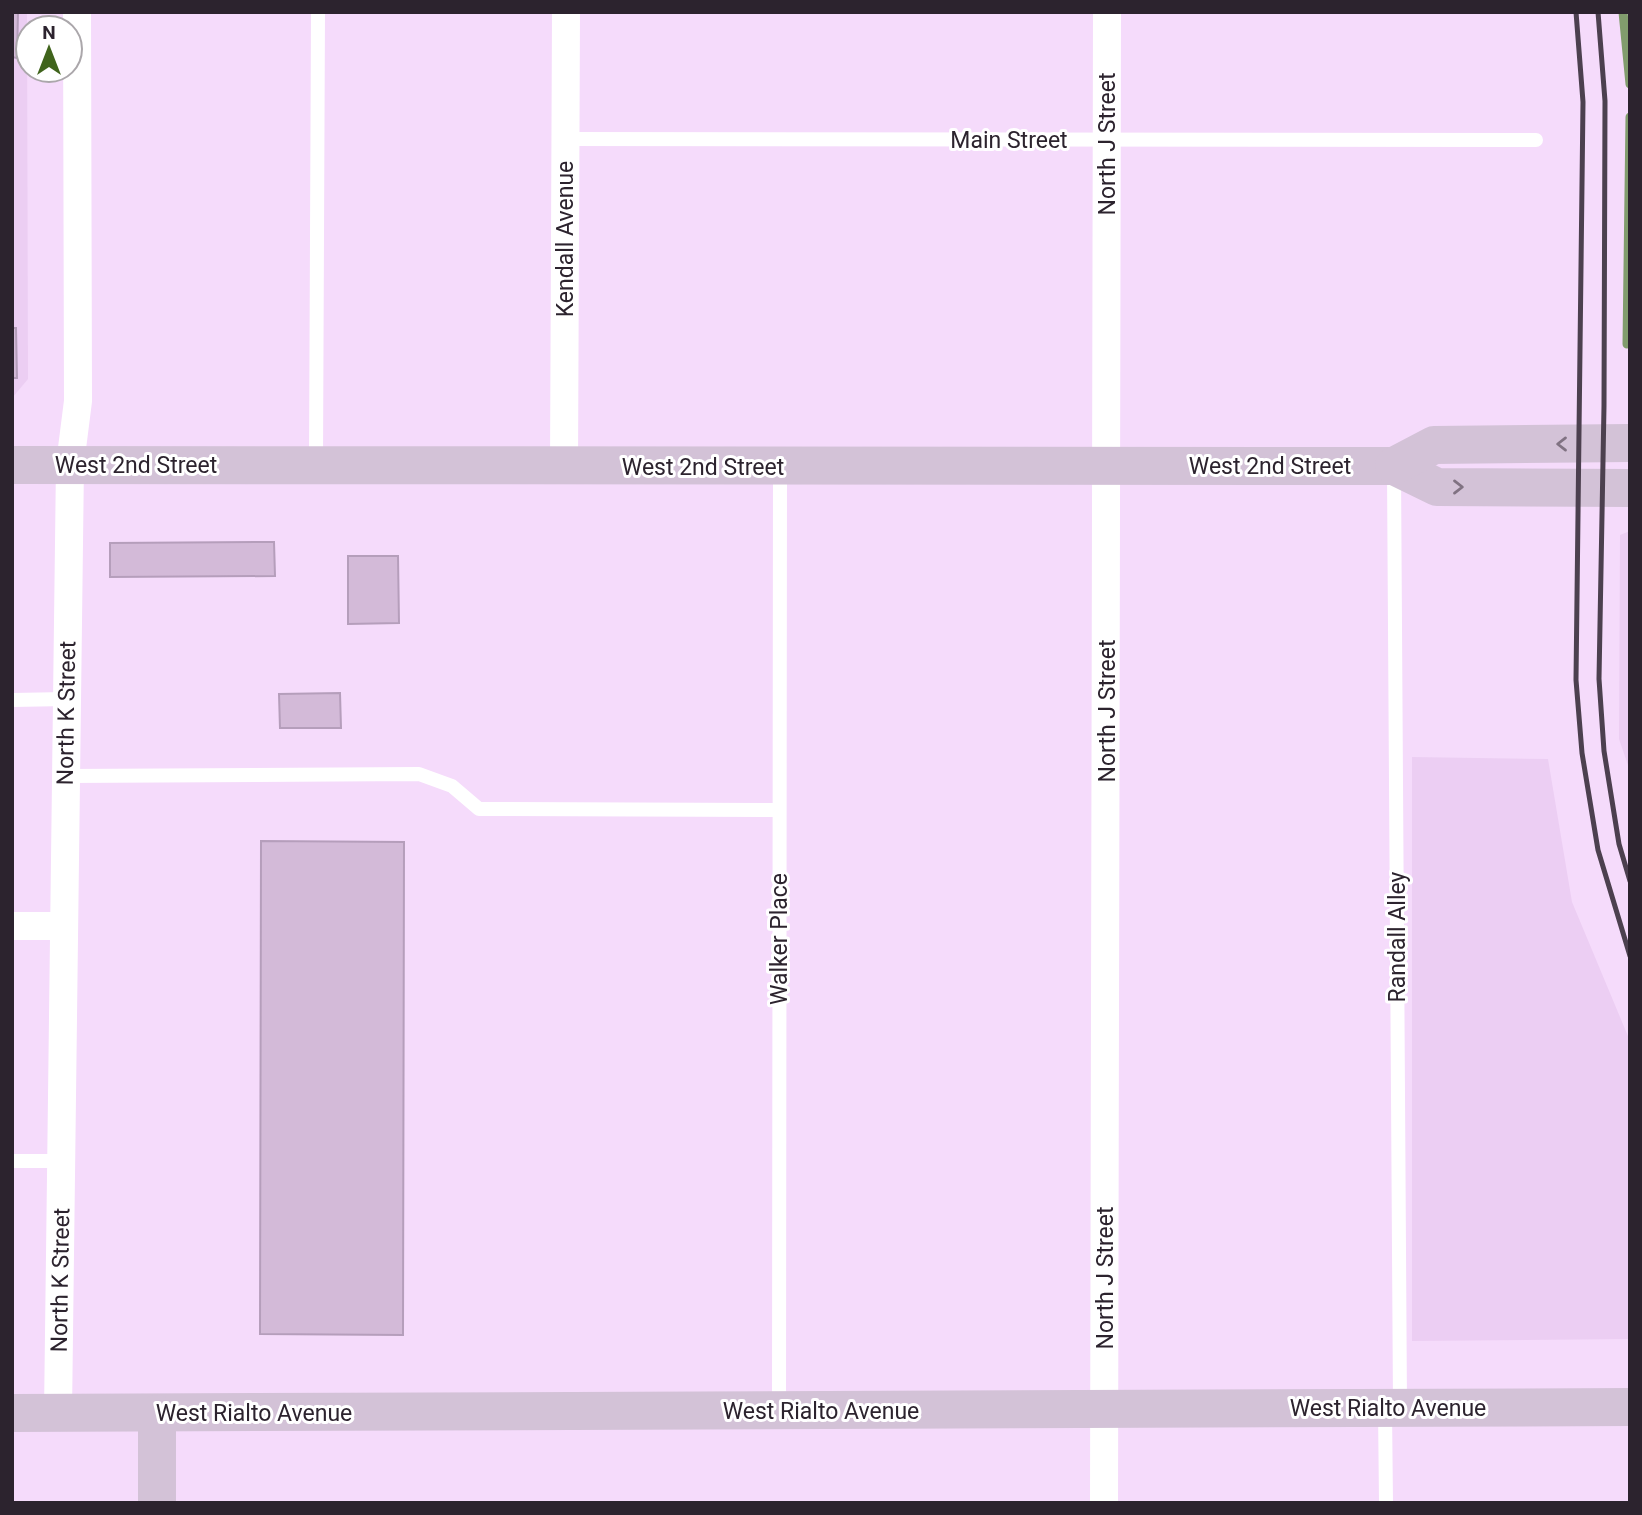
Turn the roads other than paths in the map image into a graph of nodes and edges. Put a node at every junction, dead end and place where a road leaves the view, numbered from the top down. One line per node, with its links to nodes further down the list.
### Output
1 (77, 12): 9 (street, North K Street)
2 (318, 12): 11 (lane)
3 (566, 12): 5 (street, Kendall Avenue)
4 (1107, 12): 6 (street, North J Street)
5 (565, 139): 6 (lane, Main Street); 13 (street, Kendall Avenue)
6 (1107, 140): 7 (lane, Main Street); 12 (street, North J Street)
7 (1536, 141)
8 (1630, 443): 14 (main road, West 2nd Street, one-way to 14)
9 (70, 464): 10 (main road, West 2nd Street); 11 (main road, West 2nd Street); 17 (street, North K Street)
10 (12, 465)
11 (316, 465): 13 (main road, West 2nd Street)
12 (1106, 465): 14 (main road, West 2nd Street); 15 (main road, West 2nd Street); 27 (street, North J Street)
13 (564, 466): 15 (main road, West 2nd Street)
14 (1394, 466): 16 (main road, West 2nd Street, one-way to 16); 26 (lane, Randall Alley)
15 (780, 467): 20 (lane, Walker Place)
16 (1630, 488)
17 (67, 699): 18 (lane); 19 (street, North K Street)
18 (12, 700)
19 (66, 776): 20 (lane); 22 (street, North K Street)
20 (779, 810): 28 (lane, Walker Place)
21 (12, 926): 22 (street)
22 (64, 926): 24 (street, North K Street)
23 (12, 1161): 24 (lane)
24 (61, 1161): 30 (street, North K Street)
25 (1630, 1407): 26 (main road, West Rialto Avenue)
26 (1393, 1408): 27 (main road, West Rialto Avenue); 34 (lane, Randall Alley)
27 (1104, 1409): 28 (main road, West Rialto Avenue); 33 (street, North J Street)
28 (779, 1411): 31 (main road, West Rialto Avenue)
29 (12, 1413): 30 (main road, West Rialto Avenue)
30 (58, 1413): 31 (main road, West Rialto Avenue)
31 (157, 1414): 32 (main road)
32 (157, 1503)
33 (1104, 1503)
34 (1386, 1503)

